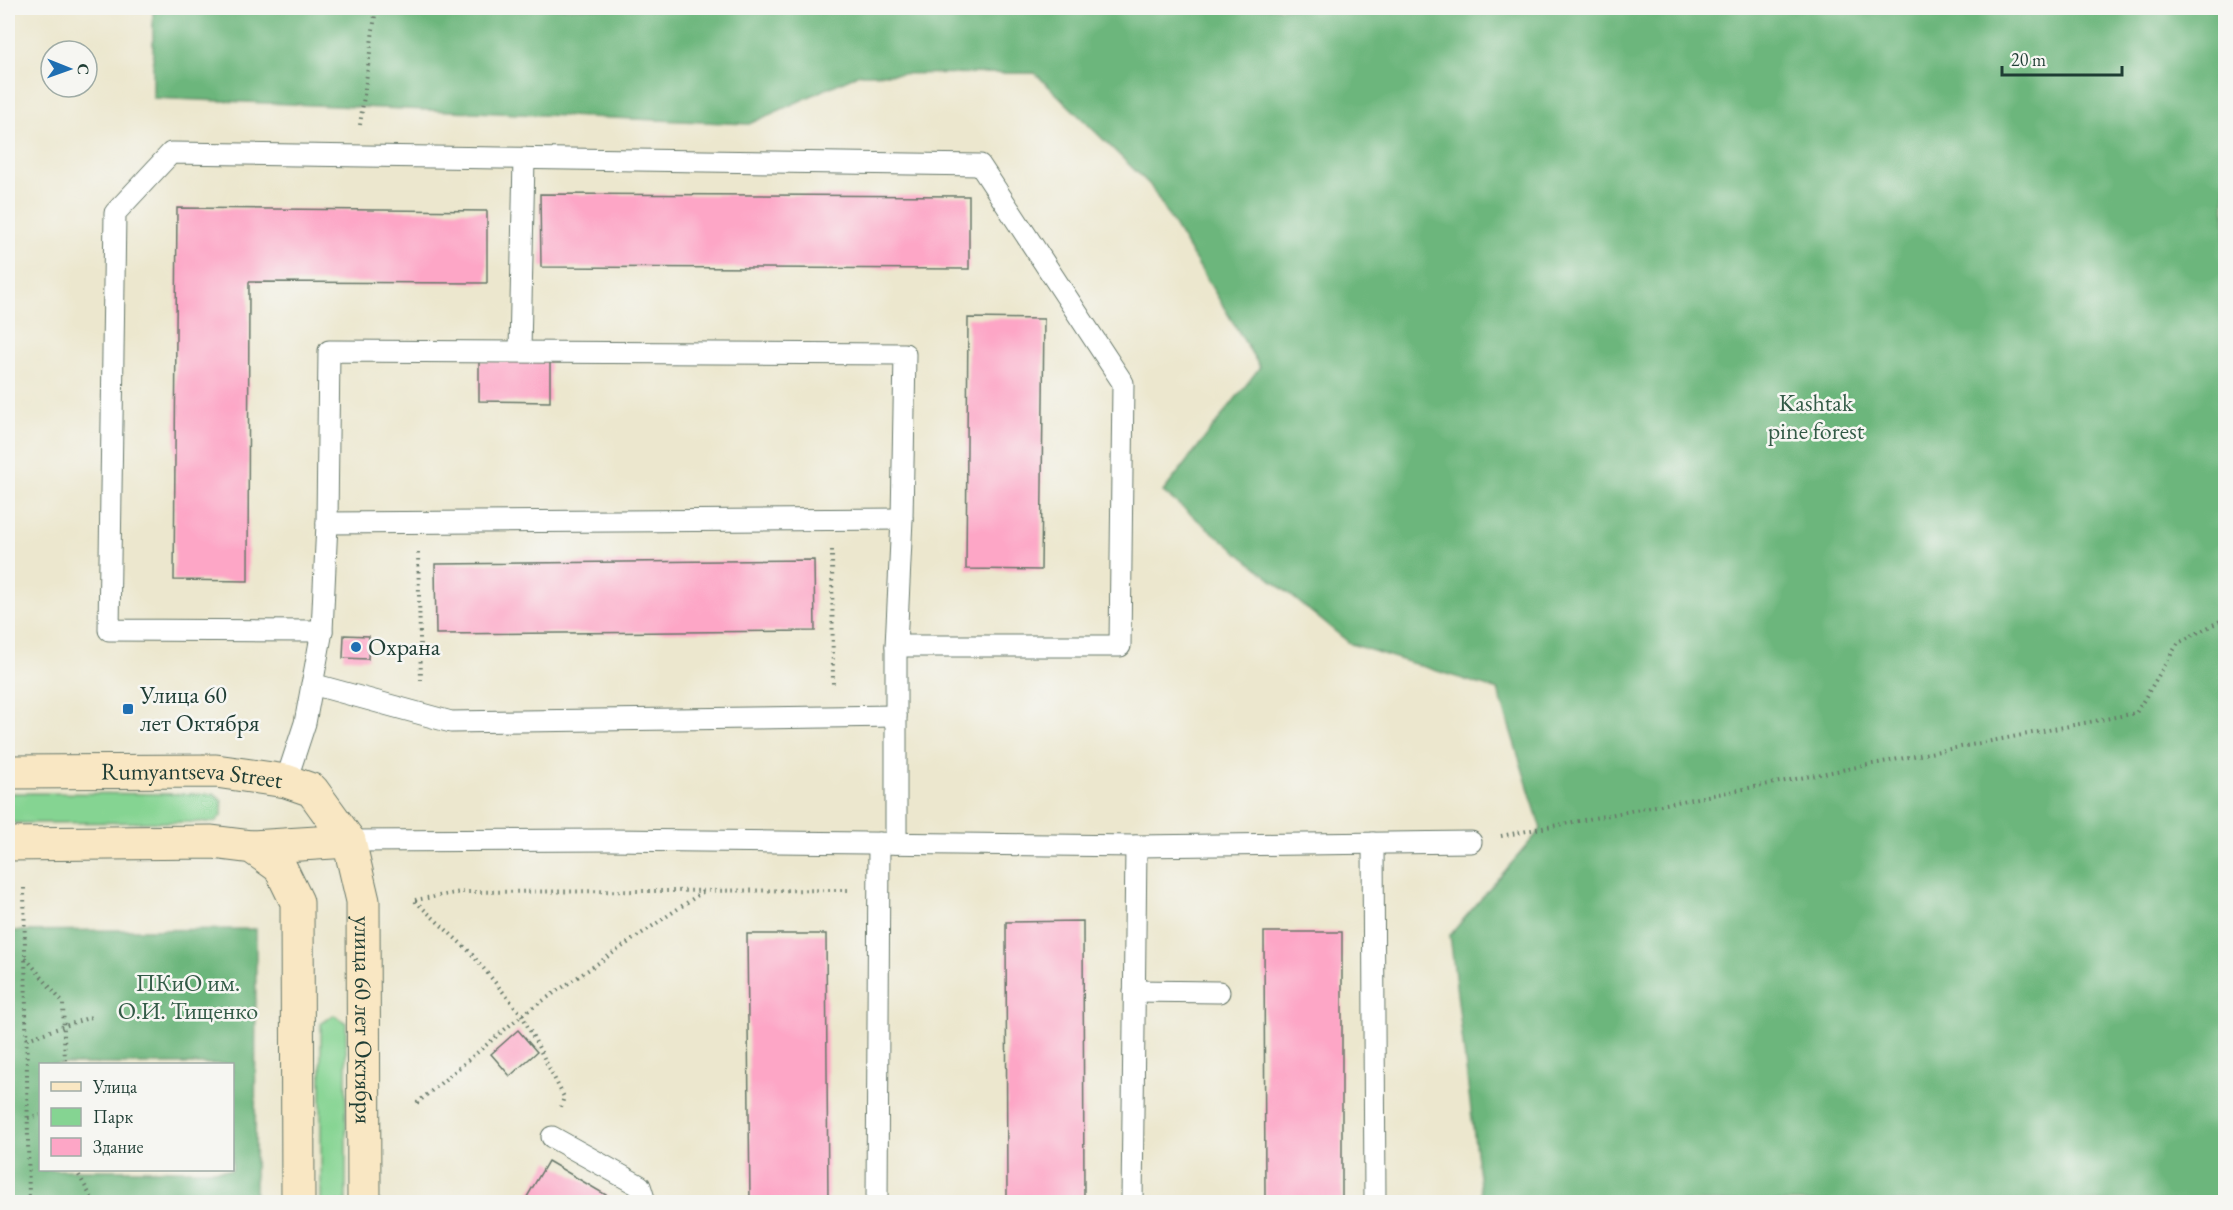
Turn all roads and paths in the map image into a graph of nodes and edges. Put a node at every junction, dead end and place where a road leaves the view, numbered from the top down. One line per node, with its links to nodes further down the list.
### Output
1 (376, 8): 2 (path)
2 (356, 156): 3 (lane); 10 (lane)
3 (524, 158): 4 (lane); 11 (lane)
4 (520, 351): 6 (lane); 8 (lane)
5 (832, 519): 6 (lane); 7 (lane); 15 (path)
6 (902, 519): 11 (lane)
7 (417, 522): 8 (lane); 13 (path)
8 (327, 523): 10 (lane)
9 (2226, 618): 19 (path)
10 (322, 631): 12 (lane)
11 (896, 646): 14 (lane)
12 (312, 684): 13 (lane); 17 (lane)
13 (422, 715): 15 (lane)
14 (896, 716): 15 (lane); 20 (lane)
15 (833, 717)
16 (8, 772): 17 (main road, Rumyantseva Street)
17 (286, 781): 18 (main road, Rumyantseva Street)
18 (349, 841): 20 (lane); 24 (main road); 44 (main road, улица 60 лет Октября)
19 (1471, 842): 21 (lane)
20 (888, 843): 23 (lane); 27 (lane)
21 (1373, 843): 23 (lane); 48 (lane)
22 (8, 844): 24 (main road)
23 (1136, 846): 29 (lane)
24 (252, 847): 43 (main road)
25 (24, 888): 28 (path)
26 (705, 890): 27 (path); 31 (path); 31 (path)
27 (879, 890): 46 (lane)
28 (25, 957): 33 (path); 34 (path)
29 (1134, 991): 30 (lane); 47 (lane)
30 (1219, 992)
31 (522, 1015): 36 (path); 39 (path)
32 (91, 1017): 33 (path)
33 (64, 1026): 34 (path); 35 (path)
34 (27, 1039): 38 (path)
35 (65, 1063)
36 (417, 1103)
37 (39, 1115): 38 (path)
38 (28, 1118): 41 (path)
39 (552, 1137): 45 (lane)
40 (77, 1171): 42 (path)
41 (29, 1203)
42 (94, 1203)
43 (298, 1203)
44 (364, 1203)
45 (645, 1203)
46 (877, 1203)
47 (1132, 1203)
48 (1376, 1203)

